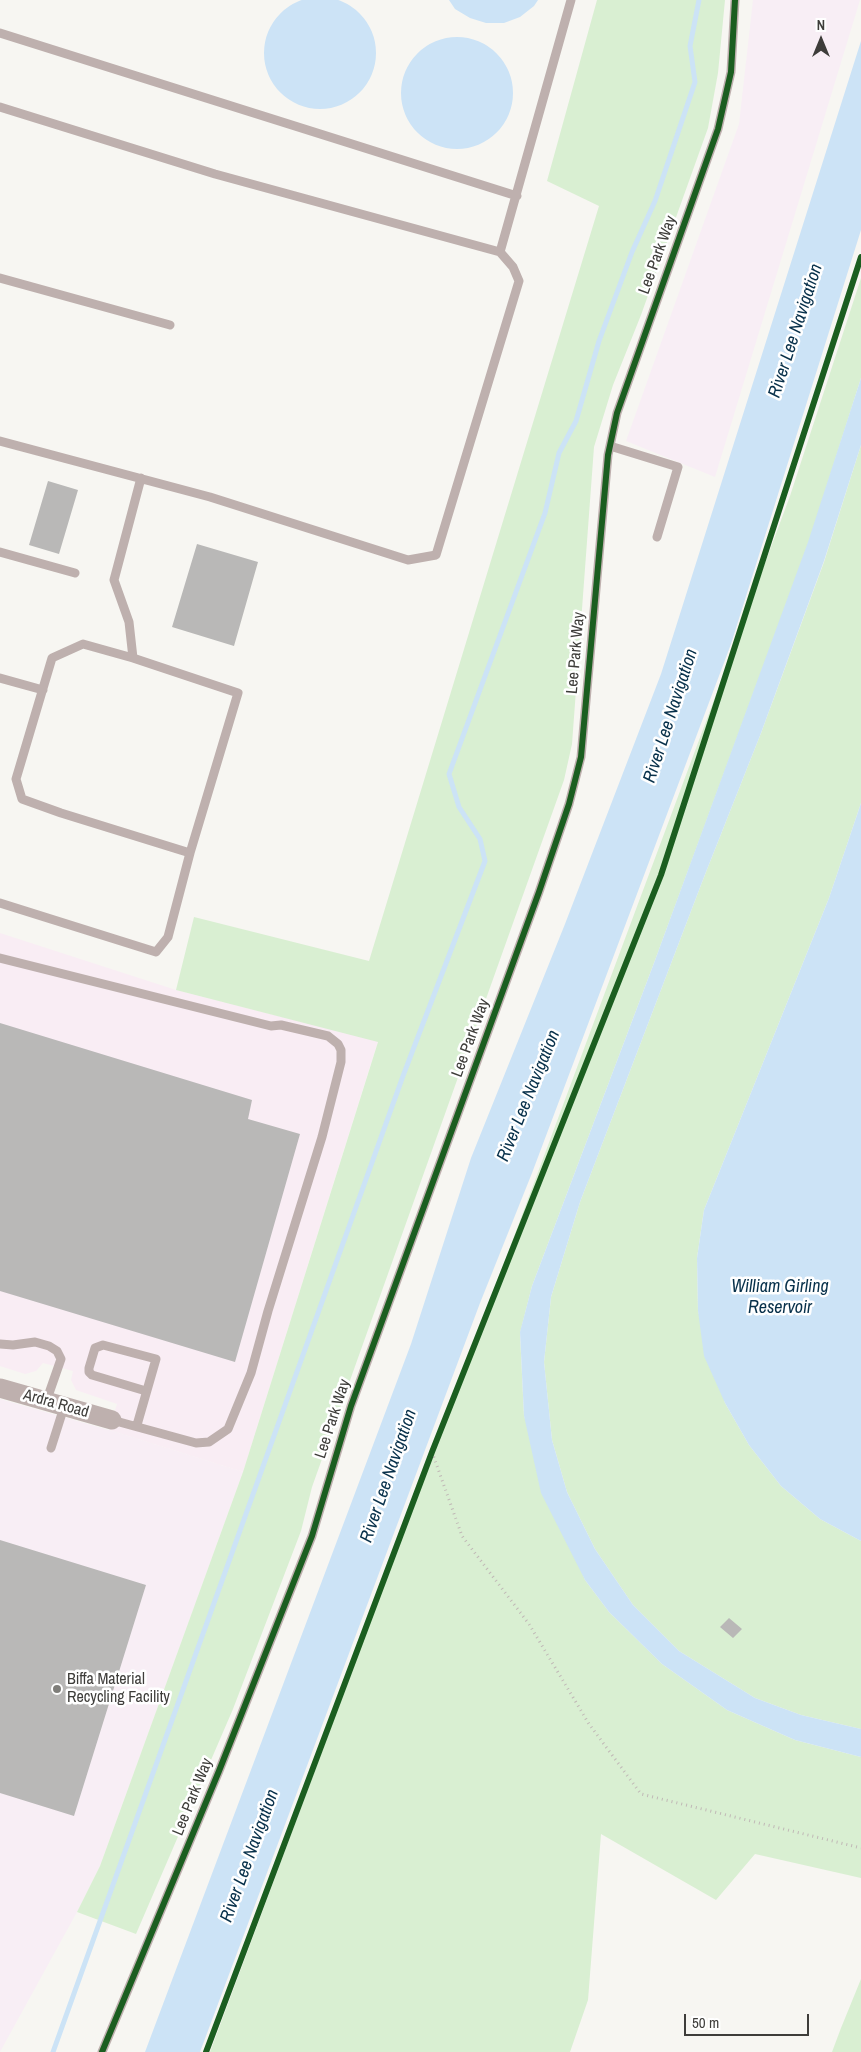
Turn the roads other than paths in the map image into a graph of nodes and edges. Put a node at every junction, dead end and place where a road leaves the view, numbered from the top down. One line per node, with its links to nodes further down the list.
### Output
1 (571, 0): 5 (lane)
2 (735, 0): 10 (lane, Lee Park Way)
3 (0, 33): 5 (lane)
4 (0, 107): 6 (lane)
5 (517, 196): 6 (lane)
6 (500, 252): 11 (lane)
7 (0, 278): 8 (lane)
8 (170, 325)
9 (0, 441): 11 (lane)
10 (610, 446): 12 (lane); 28 (lane, Lee Park Way)
11 (141, 478): 15 (lane)
12 (657, 537)
13 (0, 552): 14 (lane)
14 (75, 573)
15 (133, 658): 17 (lane); 18 (lane)
16 (0, 678): 17 (lane)
17 (43, 690): 18 (lane)
18 (190, 853): 19 (lane)
19 (0, 903)
20 (0, 958): 26 (lane)
21 (0, 1344): 24 (lane)
22 (0, 1388): 24 (street, Ardra Road)
23 (146, 1391): 23 (lane); 26 (lane)
24 (55, 1404): 25 (street, Ardra Road); 27 (lane)
25 (112, 1420): 26 (lane)
26 (136, 1425)
27 (51, 1448)
28 (102, 2052)

